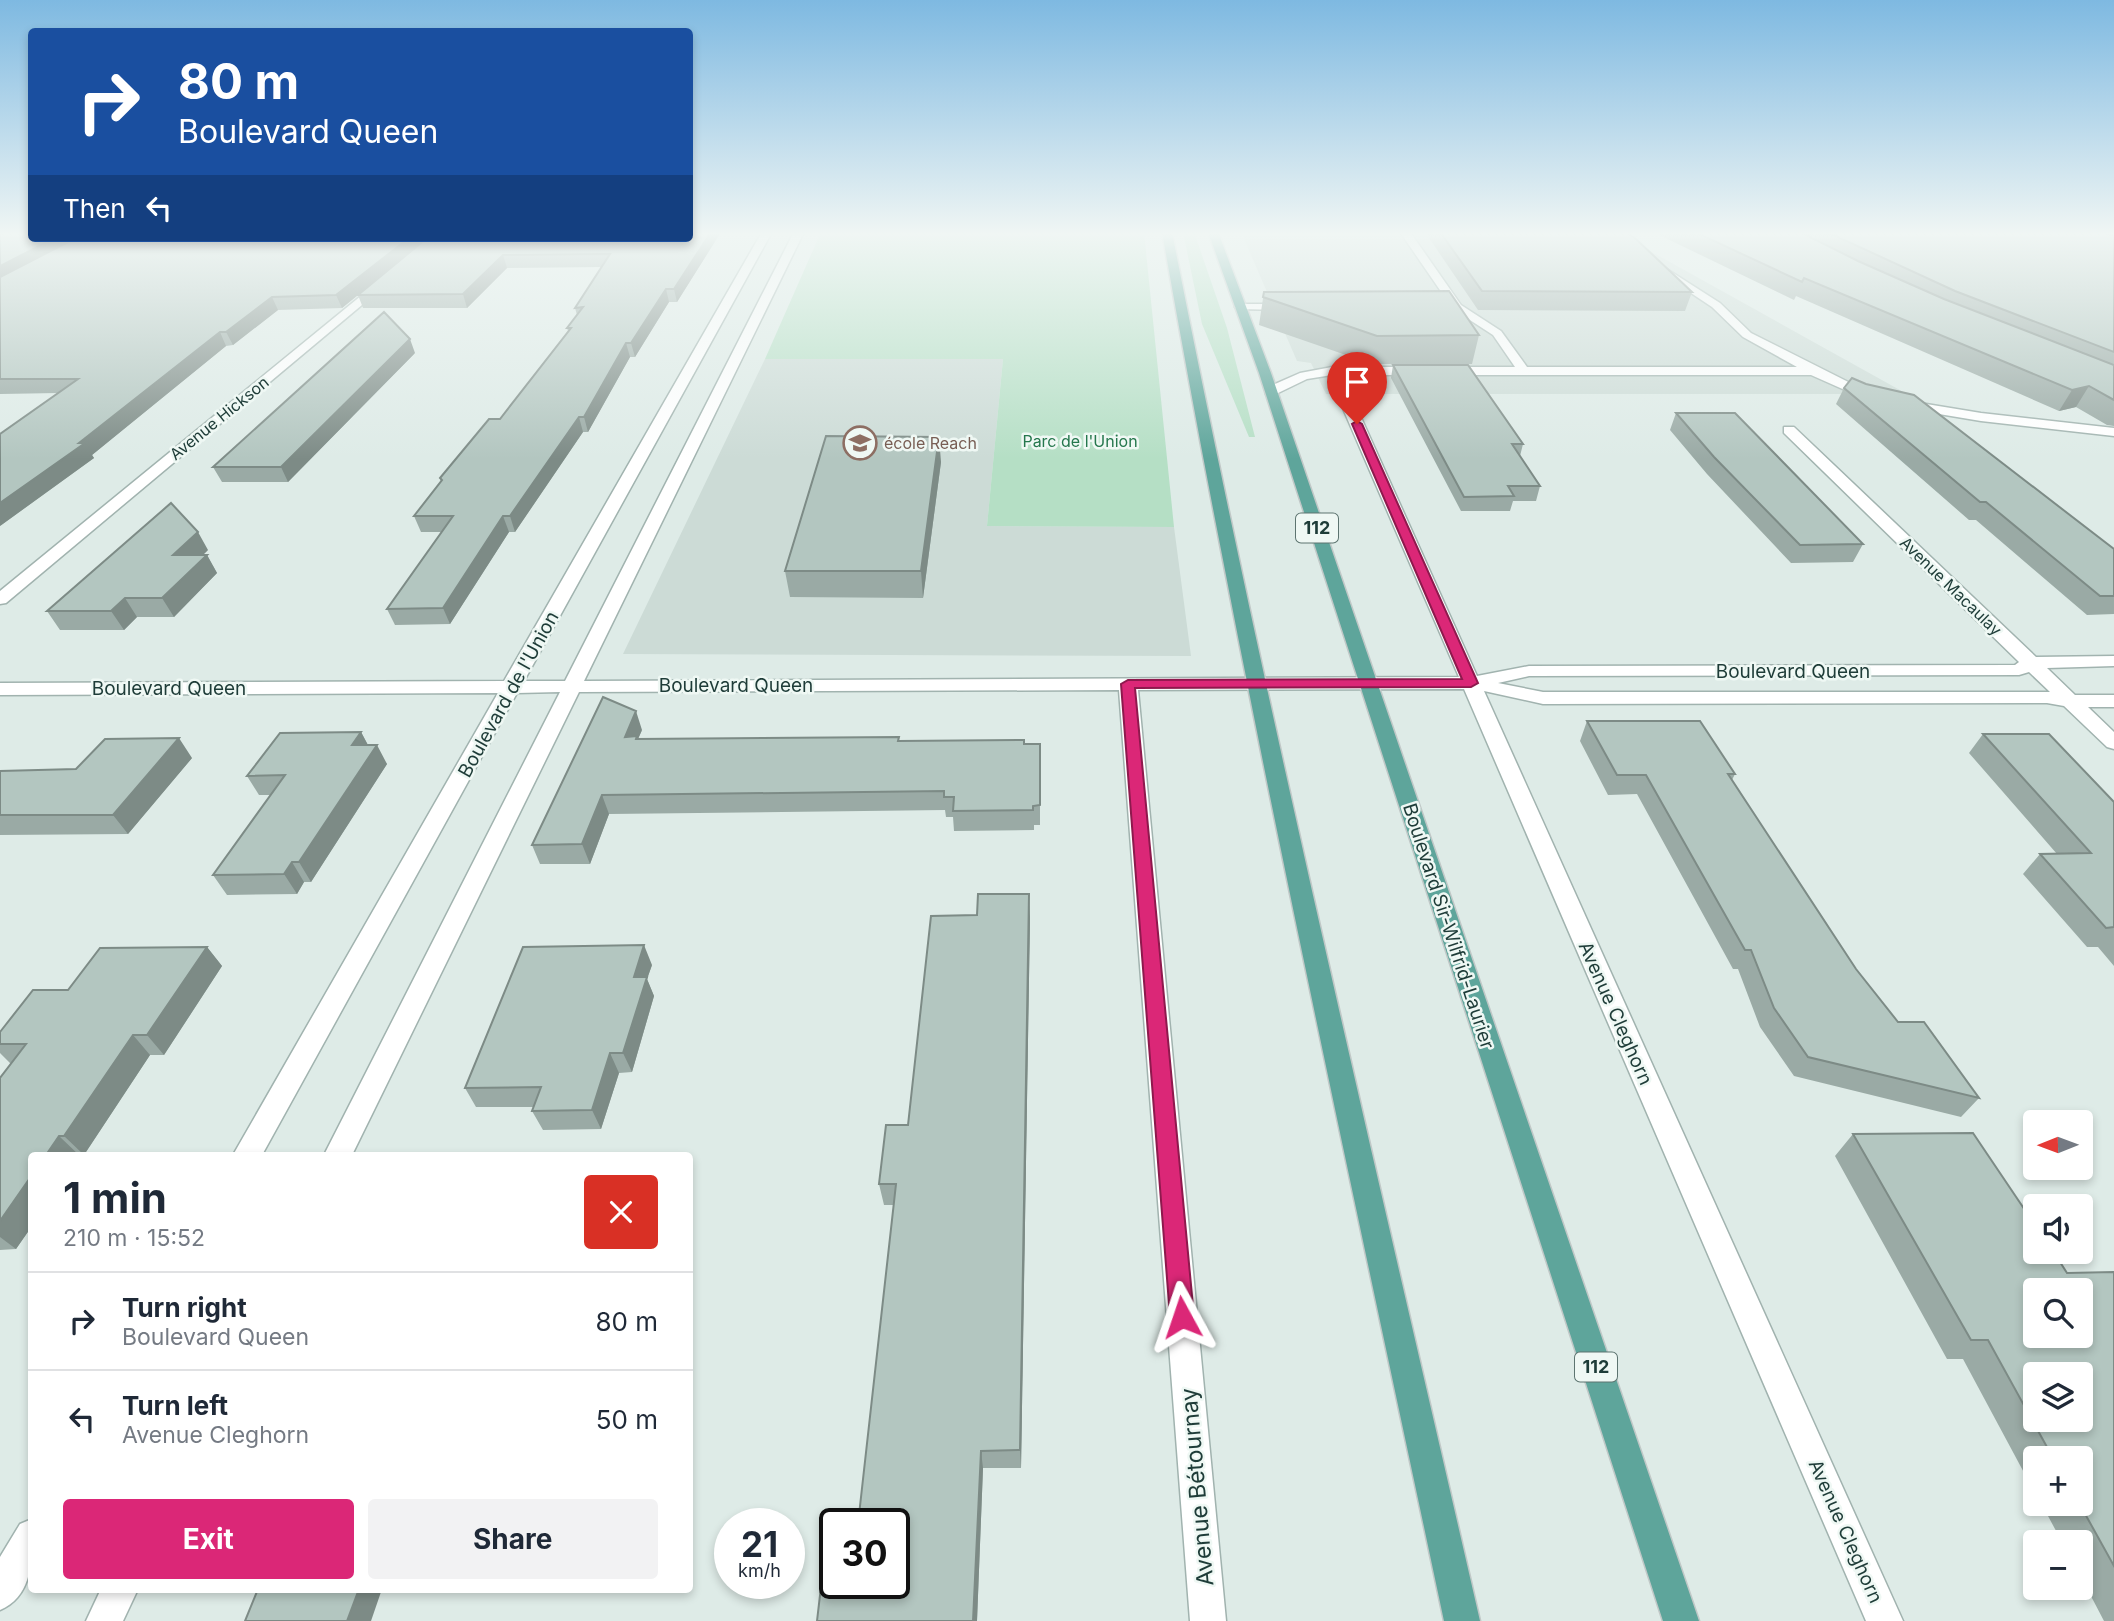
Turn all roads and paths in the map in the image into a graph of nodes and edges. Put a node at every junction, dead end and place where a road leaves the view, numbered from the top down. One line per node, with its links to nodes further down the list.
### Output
1 (1241, 307): 10 (main road, Boulevard Sir-Wilfrid-Laurier / 112)
2 (354, 308): 14 (street, Avenue Hickson)
3 (725, 308): 21 (street, Boulevard de l'Union)
4 (761, 308): 22 (street)
5 (1181, 308): 20 (main road)
6 (1453, 308): 9 (street)
7 (1720, 308): 8 (street)
8 (1813, 371): 9 (street); 13 (street)
9 (1524, 372): 10 (street)
10 (1271, 391): 17 (main road, Boulevard Sir-Wilfrid-Laurier / 112)
11 (1348, 404): 18 (street, Avenue Cleghorn)
12 (1789, 430): 16 (street, Avenue Macaulay)
13 (2114, 432)
14 (0, 599)
15 (2114, 661): 16 (street, Boulevard Queen)
16 (2031, 663): 18 (street, Boulevard Queen); 24 (street, Avenue Macaulay)
17 (1367, 683): 18 (street, Boulevard Queen); 20 (street, Boulevard Queen); 35 (main road, Boulevard Sir-Wilfrid-Laurier / 112)
18 (1471, 683): 24 (street, Boulevard Queen); 36 (street, Avenue Cleghorn)
19 (1128, 684): 20 (street, Boulevard Queen); 22 (street, Boulevard Queen); 33 (street, Avenue Bétournay)
20 (1257, 684): 34 (main road)
21 (513, 686): 22 (street, Boulevard Queen); 23 (street, Boulevard Queen); 27 (street, Boulevard de l'Union)
22 (573, 686): 28 (street)
23 (0, 689)
24 (2071, 701): 25 (street, Boulevard Queen); 26 (street, Avenue Macaulay)
25 (2114, 701)
26 (2114, 743)
27 (249, 1152)
28 (340, 1152)
29 (28, 1543): 30 (street)
30 (0, 1592)
31 (118, 1593): 32 (street)
32 (104, 1621)
33 (1208, 1621)
34 (1462, 1621)
35 (1681, 1621)
36 (1885, 1621)

